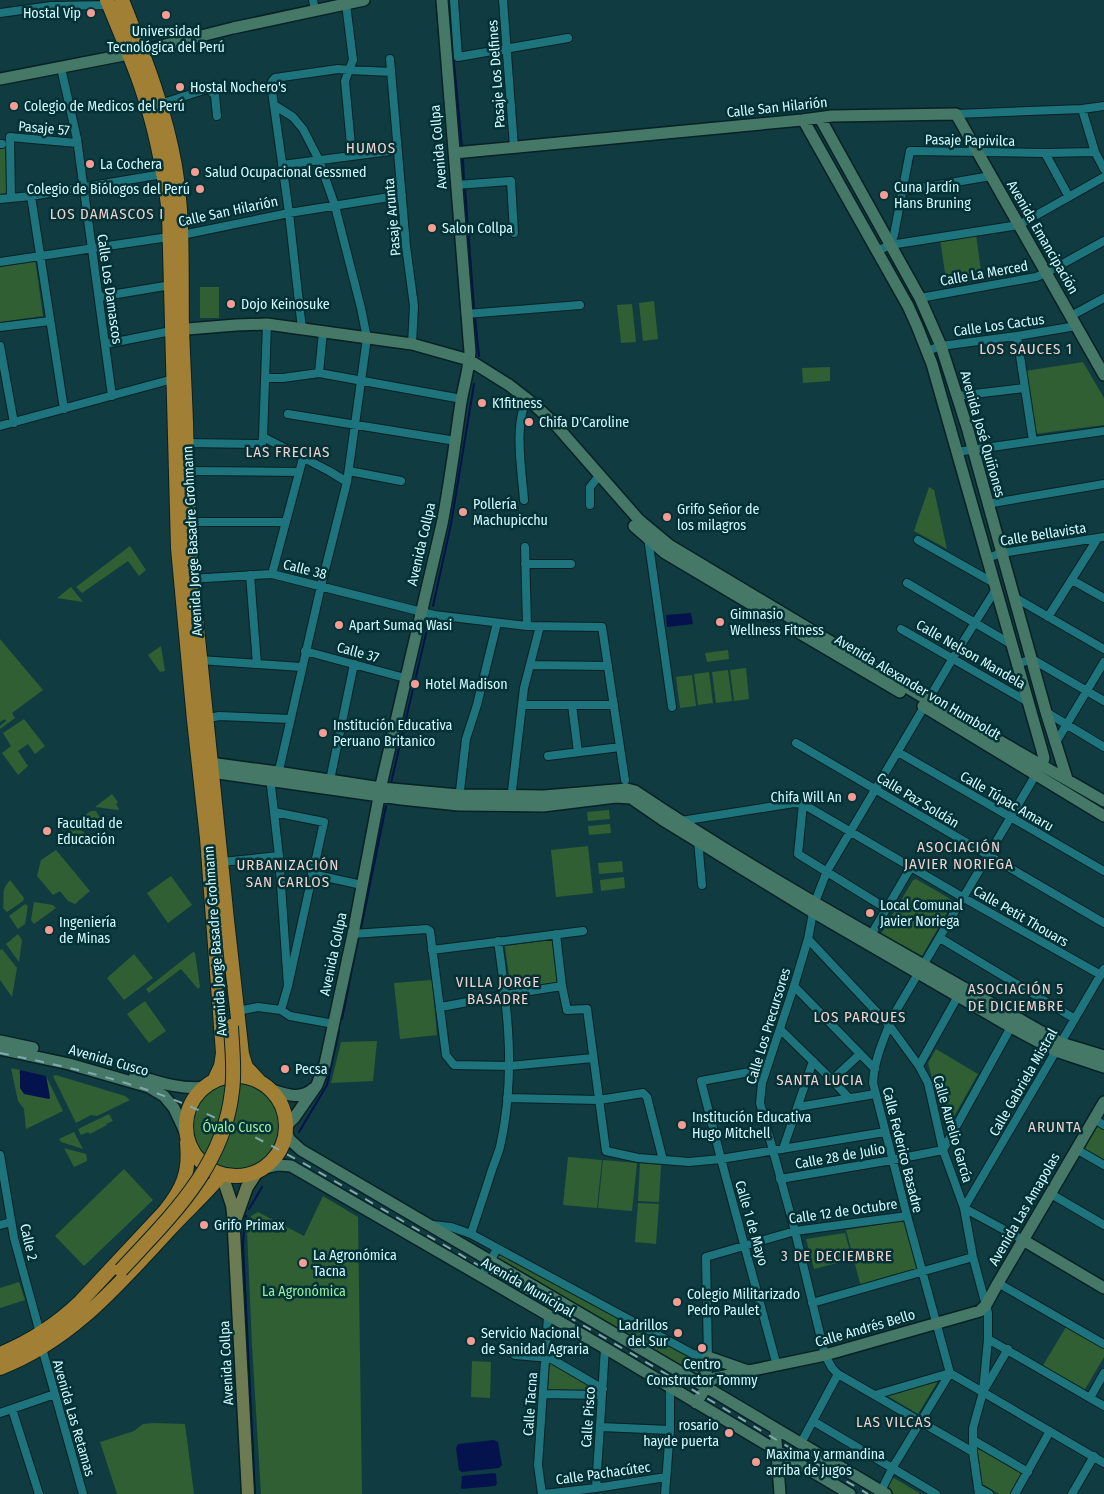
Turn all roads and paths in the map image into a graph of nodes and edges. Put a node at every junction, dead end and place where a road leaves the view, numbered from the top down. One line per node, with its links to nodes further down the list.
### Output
1 (364, 0): 6 (street)
2 (442, 0): 30 (street, Avenida Collpa)
3 (454, 0): 10 (street)
4 (503, 0): 10 (street, Pasaje Los Delfines)
5 (115, 2): 8 (street); 11 (highway, Avenida Jorge Basadre Grohmann)
6 (346, 4): 7 (street); 14 (street)
7 (314, 5): 11 (street)
8 (0, 13)
9 (568, 38): 10 (street)
10 (507, 48): 26 (street, Pasaje Los Delfines)
11 (135, 52): 13 (street); 17 (highway, Avenida Jorge Basadre Grohmann); 36 (highway, Avenida Jorge Basadre Grohmann)
12 (390, 59): 15 (street, Pasaje Arunta)
13 (61, 68): 16 (street); 25 (street, Calle Los Damascos)
14 (349, 70): 15 (street); 18 (street); 32 (street)
15 (391, 72): 27 (street, Pasaje Arunta)
16 (0, 79)
17 (160, 104): 22 (street); 51 (highway, Avenida Jorge Basadre Grohmann)
18 (274, 105): 33 (street); 34 (street)
19 (1104, 106): 20 (street, Calle San Hilarión)
20 (1082, 109): 21 (street, Calle San Hilarión); 29 (street)
21 (956, 114): 23 (street, Calle San Hilarión); 28 (street, Avenida Emancipación)
22 (217, 116)
23 (820, 118): 24 (street, Calle San Hilarión); 53 (street, Avenida José Quiñones)
24 (802, 120): 26 (street, Calle San Hilarión); 55 (street)
25 (77, 144): 40 (street, Calle Los Damascos); 44 (street, Pasaje 57)
26 (514, 147): 30 (street, Calle San Hilarión)
27 (398, 150): 32 (street); 42 (street, Pasaje Arunta)
28 (977, 151): 31 (street, Pasaje Papivilca); 37 (street, Avenida Emancipación); 41 (street, Pasaje Papivilca)
29 (1095, 152): 31 (street, Pasaje Papivilca); 35 (street)
30 (454, 153): 39 (street, Avenida Collpa)
31 (1045, 153): 45 (street)
32 (352, 156): 33 (street)
33 (319, 160): 34 (street); 47 (street)
34 (282, 165): 48 (street)
35 (1104, 169)
36 (163, 174): 40 (street); 51 (highway, Avenida Jorge Basadre Grohmann)
37 (991, 176): 41 (street); 49 (street, Avenida Emancipación)
38 (1104, 177): 45 (street)
39 (456, 185): 50 (street); 64 (street, Avenida Collpa)
40 (83, 187): 43 (street); 54 (street, Calle Los Damascos)
41 (903, 191): 53 (street, Pasaje Papivilca)
42 (402, 195): 47 (street, Calle San Hilarión); 75 (street, Pasaje Arunta)
43 (31, 196): 44 (street); 56 (street)
44 (12, 198): 46 (street)
45 (1069, 198): 49 (street)
46 (0, 200)
47 (335, 206): 48 (street, Calle San Hilarión); 73 (street)
48 (289, 214): 51 (street, Calle San Hilarión); 69 (street)
49 (1019, 225): 53 (street); 58 (street, Avenida Emancipación)
50 (514, 233)
51 (176, 236): 54 (street, Calle San Hilarión); 59 (highway, Avenida Jorge Basadre Grohmann); 70 (highway, Avenida Jorge Basadre Grohmann)
52 (1104, 241): 58 (street, Calle La Merced)
53 (890, 245): 55 (street); 61 (street, Avenida José Quiñones)
54 (92, 249): 56 (street, Calle San Hilarión); 60 (street, Calle Los Damascos)
55 (877, 251): 78 (street)
56 (41, 256): 57 (street, Calle San Hilarión); 65 (street)
57 (0, 262)
58 (1046, 273): 61 (street, Calle La Merced); 66 (street, Avenida Emancipación)
59 (171, 285): 60 (street); 70 (highway, Avenida Jorge Basadre Grohmann)
60 (99, 297): 74 (street, Calle Los Damascos)
61 (920, 298): 77 (street, Avenida José Quiñones)
62 (1104, 298): 66 (street, Calle Los Cactus)
63 (580, 305): 64 (street)
64 (466, 314): 79 (street, Avenida Collpa)
65 (50, 321): 68 (street); 90 (street)
66 (1074, 321): 72 (street, Calle Los Cactus); 81 (street, Avenida Emancipación)
67 (267, 324): 69 (street, Avenida Alexander von Humboldt); 70 (street, Avenida Alexander von Humboldt); 82 (street)
68 (0, 327)
69 (302, 329): 71 (street, Avenida Alexander von Humboldt)
70 (177, 330): 74 (street, Avenida Alexander von Humboldt); 83 (highway, Avenida Jorge Basadre Grohmann); 99 (highway, Avenida Jorge Basadre Grohmann)
71 (323, 332): 73 (street, Avenida Alexander von Humboldt); 80 (street)
72 (1017, 336): 77 (street, Calle Los Cactus); 85 (street)
73 (367, 338): 75 (street, Avenida Alexander von Humboldt); 84 (street)
74 (106, 344): 86 (street, Calle Los Damascos)
75 (412, 344): 79 (street, Avenida Alexander von Humboldt)
76 (0, 346): 92 (street)
77 (941, 346): 78 (street, Calle Los Cactus); 87 (street, Avenida José Quiñones)
78 (926, 351): 101 (street)
79 (469, 363): 88 (street, Avenida Collpa); 89 (street, Avenida Alexander von Humboldt)
80 (319, 374): 82 (street); 84 (street)
81 (1104, 374)
82 (265, 378): 96 (street)
83 (173, 379): 86 (street); 125 (highway, Avenida Jorge Basadre Grohmann)
84 (361, 381): 88 (street); 93 (street)
85 (1025, 388): 87 (street); 98 (street)
86 (112, 396): 90 (street)
87 (957, 396): 100 (street, Avenida José Quiñones)
88 (462, 399): 97 (street, Avenida Collpa)
89 (526, 401): 106 (street, Avenida Alexander von Humboldt); 110 (street)
90 (64, 409): 92 (street)
91 (288, 414): 93 (street)
92 (14, 423): 94 (street)
93 (355, 424): 97 (street); 103 (street)
94 (0, 426)
95 (1104, 431): 98 (street)
96 (263, 437): 99 (street); 102 (street)
97 (456, 441): 132 (street, Avenida Collpa)
98 (1033, 441): 100 (street)
99 (186, 443): 104 (highway, Avenida Jorge Basadre Grohmann)
100 (972, 450): 101 (street); 112 (street, Avenida José Quiñones)
101 (956, 452): 120 (street)
102 (303, 458): 105 (street); 108 (street)
103 (349, 471): 107 (street); 108 (street)
104 (187, 472): 105 (street); 113 (highway, Avenida Jorge Basadre Grohmann)
105 (299, 472): 114 (street)
106 (597, 478): 111 (street); 115 (street, Avenida Alexander von Humboldt)
107 (401, 481)
108 (347, 482): 128 (street)
109 (1104, 484): 112 (street)
110 (524, 500)
111 (590, 504)
112 (987, 504): 119 (street, Avenida José Quiñones)
113 (188, 522): 114 (street); 125 (highway, Avenida Jorge Basadre Grohmann)
114 (286, 522): 123 (street)
115 (650, 536): 157 (street, Avenida Alexander von Humboldt); 160 (street)
116 (1101, 538): 119 (street, Calle Bellavista); 126 (street)
117 (918, 540): 129 (street)
118 (524, 547): 121 (street)
119 (1002, 553): 120 (street, Calle Bellavista); 130 (street, Avenida José Quiñones)
120 (987, 558): 129 (street)
121 (525, 564): 122 (street); 136 (street)
122 (571, 564)
123 (272, 574): 124 (street, Calle 38); 128 (street, Calle 38)
124 (250, 575): 125 (street, Calle 38); 146 (street)
125 (186, 579): 144 (highway, Avenida Jorge Basadre Grohmann); 162 (highway, Avenida Jorge Basadre Grohmann)
126 (1072, 580): 131 (street); 133 (street)
127 (907, 583): 134 (street)
128 (321, 586): 132 (street, Calle 38); 141 (street)
129 (995, 586): 134 (street); 139 (street)
130 (1014, 597): 133 (street); 143 (street, Avenida José Quiñones)
131 (1104, 598)
132 (421, 611): 135 (street, Calle 38); 152 (street, Avenida Collpa)
133 (1048, 617): 140 (street)
134 (975, 622): 139 (street); 142 (street)
135 (497, 623): 136 (street, Calle 38); 181 (street)
136 (527, 626): 137 (street, Calle 38)
137 (540, 626): 149 (street); 150 (street, Calle 38)
138 (901, 629): 142 (street, Calle Nelson Mandela)
139 (1011, 644): 148 (street)
140 (1104, 649)
141 (305, 651): 147 (street, Calle 37); 151 (street)
142 (953, 658): 155 (street, Calle Nelson Mandela); 157 (street)
143 (1032, 659): 148 (street); 153 (street); 161 (street, Avenida José Quiñones)
144 (200, 660): 146 (street); 162 (highway, Avenida Jorge Basadre Grohmann)
145 (1104, 662): 153 (street)
146 (257, 664): 151 (street)
147 (354, 664): 152 (street, Calle 37); 178 (street)
148 (1017, 664): 155 (street)
149 (530, 665): 150 (street); 158 (street)
150 (608, 666): 159 (street)
151 (302, 667): 163 (street)
152 (405, 678): 180 (street, Avenida Collpa)
153 (1087, 691): 154 (street); 164 (street)
154 (1104, 701)
155 (1028, 702): 172 (street)
156 (572, 704): 158 (street); 159 (street); 169 (street)
157 (926, 704): 170 (street); 172 (street, Avenida Alexander von Humboldt); 174 (street, Avenida Alexander von Humboldt)
158 (522, 705): 182 (street)
159 (614, 705): 167 (street)
160 (672, 707)
161 (1046, 712): 164 (street); 166 (street, Avenida José Quiñones)
162 (200, 719): 163 (street); 173 (highway, Avenida Jorge Basadre Grohmann); 203 (highway, Avenida Jorge Basadre Grohmann)
163 (290, 720): 175 (street)
164 (1067, 725): 166 (street); 168 (street)
165 (796, 743): 179 (street, Calle Paz Soldán)
166 (1055, 744): 176 (street, Avenida José Quiñones)
167 (620, 747): 169 (street); 177 (street)
168 (1104, 747)
169 (578, 752): 171 (street)
170 (898, 752): 179 (street); 187 (street, Calle Túpac Amaru)
171 (548, 756)
172 (1042, 765): 174 (street, Calle Federico Basadre); 176 (street, Avenida Alexander von Humboldt)
173 (211, 767): 175 (street); 193 (highway, Avenida Jorge Basadre Grohmann)
174 (1036, 775): 186 (street, Avenida Alexander von Humboldt); 187 (street, Calle Federico Basadre)
175 (275, 776): 178 (street); 185 (street)
176 (1067, 779): 183 (street, Avenida Alexander von Humboldt)
177 (625, 780)
178 (329, 784): 180 (street)
179 (875, 789): 189 (street); 192 (street, Calle Paz Soldán)
180 (380, 792): 181 (street); 198 (street, Avenida Collpa)
181 (459, 800): 182 (street)
182 (511, 801): 188 (street); 190 (street)
183 (1104, 801)
184 (803, 804): 188 (street); 189 (street, Calle Petit Thouars); 195 (street)
185 (274, 812): 191 (street); 197 (street)
186 (1104, 816)
187 (1011, 817): 192 (street, Calle Federico Basadre); 196 (street, Calle Túpac Amaru)
188 (681, 821): 190 (street)
189 (851, 831): 194 (street, Calle Petit Thouars); 195 (street)
190 (698, 836): 199 (street); 201 (street)
191 (278, 856): 193 (street); 215 (street)
192 (988, 856): 200 (street, Calle Federico Basadre); 204 (street, Calle Paz Soldán)
193 (222, 862): 203 (highway, Avenida Jorge Basadre Grohmann)
194 (911, 867): 200 (street, Calle Petit Thouars); 202 (street)
195 (827, 871): 201 (street); 202 (street)
196 (1104, 871)
197 (312, 874): 198 (street); 215 (street)
198 (362, 885): 206 (street, Avenida Collpa)
199 (702, 885)
200 (964, 898): 209 (street, Calle Federico Basadre); 214 (street, Calle Petit Thouars)
201 (814, 907): 208 (street); 210 (street); 213 (street)
202 (887, 909): 208 (street)
203 (220, 923): 222 (highway, Avenida Jorge Basadre Grohmann); 242 (highway, Avenida Jorge Basadre Grohmann); 289 (highway, bridge)
204 (1104, 923)
205 (583, 931): 207 (street)
206 (352, 934): 212 (street); 224 (street, Avenida Collpa)
207 (556, 934): 211 (street); 216 (street)
208 (872, 935): 213 (street)
209 (940, 938): 213 (street, Calle Federico Basadre); 223 (street)
210 (808, 939): 217 (street, Calle Los Precursores); 225 (street, Calle Aurelio García)
211 (498, 942): 212 (street); 218 (street)
212 (432, 950): 220 (street)
213 (922, 969): 219 (street); 225 (street, Calle Federico Basadre); 229 (street)
214 (1102, 972): 223 (street, Calle Gabriela Mistral)
215 (288, 986): 221 (street)
216 (562, 986): 218 (street); 233 (street)
217 (794, 986): 227 (street, Calle Los Precursores); 231 (street)
218 (506, 995): 220 (street); 235 (street)
219 (958, 996): 226 (street); 236 (street)
220 (441, 1007): 235 (street)
221 (281, 1010): 222 (street); 224 (street)
222 (238, 1011): 241 (highway, Avenida Jorge Basadre Grohmann)
223 (1075, 1019): 229 (street, Calle Gabriela Mistral)
224 (334, 1024): 243 (street, Avenida Collpa)
225 (889, 1025): 236 (street, Calle Aurelio García); 239 (street, Calle Federico Basadre)
226 (1011, 1027): 229 (street); 258 (street)
227 (780, 1030): 234 (street); 238 (street, Calle Los Precursores)
228 (0, 1041): 242 (street, Avenida Cusco)
229 (1058, 1047): 232 (street); 237 (street); 269 (street, Calle Gabriela Mistral)
230 (0, 1049): 254 (street, Avenida Cusco)
231 (860, 1054): 239 (street); 240 (street)
232 (1104, 1056)
233 (594, 1058): 235 (street); 248 (street)
234 (813, 1062): 240 (street); 250 (street)
235 (510, 1066): 246 (street)
236 (919, 1066): 258 (street, Calle Aurelio García)
237 (1104, 1067)
238 (766, 1069): 257 (street, Calle Los Precursores); 260 (street, Calle 1 de Mayo)
239 (875, 1069): 245 (street, Calle Federico Basadre)
240 (832, 1080): 247 (street)
241 (260, 1082): 242 (highway); 244 (highway)
242 (210, 1084): 254 (highway)
243 (317, 1085): 244 (street); 252 (street, Avenida Collpa)
244 (272, 1090): 252 (highway)
245 (875, 1094): 247 (street); 253 (street, Calle Federico Basadre)
246 (507, 1098): 248 (street); 277 (street)
247 (849, 1098): 250 (street)
248 (599, 1100): 261 (street); 261 (street)
249 (1104, 1102): 251 (street, Avenida Las Amapolas)
250 (798, 1107): 255 (street)
251 (1099, 1122): 256 (street, Avenida Las Amapolas)
252 (286, 1128): 264 (highway); 273 (street, Avenida Municipal)
253 (885, 1132): 255 (street); 262 (street, Calle Federico Basadre)
254 (187, 1136): 265 (highway); 289 (highway)
255 (783, 1148): 257 (street)
256 (1076, 1149): 263 (street); 268 (street, Avenida Las Amapolas)
257 (773, 1150): 260 (street); 266 (street, Calle Los Precursores)
258 (943, 1150): 262 (street, Calle 28 de Julio); 269 (street, Calle Aurelio García)
259 (0, 1155): 267 (street, Calle 2)
260 (721, 1159): 261 (street); 279 (street, Calle 1 de Mayo)
261 (663, 1160)
262 (892, 1160): 266 (street, Calle 28 de Julio); 270 (street, Calle Federico Basadre)
263 (1104, 1165)
264 (261, 1170): 265 (highway); 275 (main road); 284 (street, Avenida Municipal)
265 (222, 1175): 275 (main road, Avenida Collpa); 289 (highway)
266 (780, 1179): 276 (street, Calle Los Precursores)
267 (2, 1181): 271 (street, Calle 2)
268 (1051, 1194): 274 (street); 278 (street, Avenida Las Amapolas)
269 (964, 1208): 278 (street); 281 (street, Calle Aurelio García)
270 (907, 1216): 276 (street, Calle 12 de Octubre); 283 (street, Calle Federico Basadre)
271 (12, 1222): 272 (street); 292 (street, Calle 2)
272 (0, 1225)
273 (429, 1225): 277 (street, Avenida Municipal); 282 (street, Avenida Municipal)
274 (1104, 1225)
275 (233, 1230): 342 (main road, Avenida Collpa)
276 (795, 1231): 279 (street, Calle 12 de Octubre); 287 (street, Calle Los Precursores)
277 (471, 1234): 280 (street, Avenida Municipal)
278 (1023, 1240): 285 (street, Avenida Las Amapolas); 286 (street)
279 (745, 1246): 302 (street, Calle 12 de Octubre); 303 (street, Calle 1 de Mayo)
280 (497, 1248): 282 (street); 302 (street, Avenida Municipal)
281 (973, 1257): 283 (street); 288 (street, Calle Aurelio García)
282 (490, 1261): 284 (street); 306 (street, Avenida Municipal)
283 (922, 1272): 287 (street); 291 (street, Calle Federico Basadre)
284 (481, 1277): 290 (street, Avenida Municipal)
285 (998, 1283): 288 (street, Avenida Las Amapolas); 294 (street)
286 (1104, 1288)
287 (812, 1303): 300 (street, Calle Los Precursores)
288 (986, 1305): 291 (street, Calle Andrés Bello); 293 (street, Calle Aurelio García)
289 (85, 1307): 292 (highway); 295 (highway)
290 (548, 1316): 296 (street, Avenida Municipal); 301 (street, Calle Tacna)
291 (936, 1324): 300 (street, Calle Andrés Bello); 307 (street, Calle Federico Basadre)
292 (40, 1333): 298 (highway)
293 (988, 1339): 297 (street); 313 (street, Calle Aurelio García)
294 (1104, 1344)
295 (42, 1348): 304 (highway); 314 (street, Avenida Las Retamas)
296 (605, 1348): 311 (street, Avenida Municipal); 312 (street, Calle Pisco)
297 (1008, 1349): 313 (street); 317 (street)
298 (1, 1351)
299 (515, 1355): 301 (street)
300 (825, 1356): 303 (street, Calle Andrés Bello); 309 (street, Calle Los Precursores)
301 (546, 1357): 312 (street); 315 (street, Calle Tacna)
302 (708, 1357): 305 (street, Calle Andrés Bello); 310 (street, Calle 12 de Octubre)
303 (777, 1366): 305 (street, Calle Andrés Bello)
304 (0, 1368)
305 (748, 1371): 310 (street, Calle Andrés Bello)
306 (680, 1372): 310 (street, Avenida Municipal); 311 (street)
307 (950, 1373): 313 (street); 316 (street); 323 (street)
308 (1104, 1373): 317 (street)
309 (838, 1374): 316 (street, Calle Los Precursores); 322 (street)
310 (703, 1385): 318 (street, Calle Andrés Bello); 325 (street, Avenida Municipal)
311 (670, 1387): 318 (street, Avenida Municipal); 326 (street)
312 (602, 1392): 315 (street); 324 (street, Calle Pisco)
313 (982, 1392): 327 (street); 328 (street, Calle Aurelio García)
314 (55, 1394): 320 (street); 341 (street, Avenida Las Retamas)
315 (544, 1394): 343 (street, Calle Tacna)
316 (875, 1395): 323 (street, Calle Los Precursores)
317 (1090, 1398): 319 (street)
318 (696, 1403): 330 (street, Avenida Municipal)
319 (1104, 1406)
320 (12, 1409): 321 (street); 340 (street)
321 (0, 1413)
322 (813, 1421): 329 (street); 334 (street)
323 (921, 1421): 331 (street, Calle Los Precursores); 334 (street)
324 (600, 1427): 326 (street); 337 (street, Calle Pisco)
325 (776, 1429): 329 (street, Avenida Municipal); 330 (street)
326 (670, 1430): 336 (street)
327 (1050, 1431): 332 (street); 335 (street)
328 (972, 1440): 331 (street, Calle Aurelio García); 335 (street)
329 (800, 1443): 339 (street, Avenida Municipal)
330 (776, 1451): 345 (street); 346 (street, Avenida Municipal)
331 (973, 1452): 338 (street, Calle Aurelio García)
332 (1094, 1456): 333 (street); 350 (street)
333 (1104, 1463)
334 (893, 1467): 339 (street); 347 (street)
335 (1028, 1472): 349 (street)
336 (666, 1477): 337 (street, Calle Pachacútec); 344 (street)
337 (596, 1488): 343 (street, Calle Pachacútec)
338 (978, 1491): 348 (street)
339 (883, 1492)
340 (39, 1494)
341 (83, 1494)
342 (248, 1494)
343 (543, 1494)
344 (665, 1494)
345 (780, 1494)
346 (850, 1494)
347 (936, 1494)
348 (989, 1494)
349 (1015, 1494)
350 (1072, 1494)

